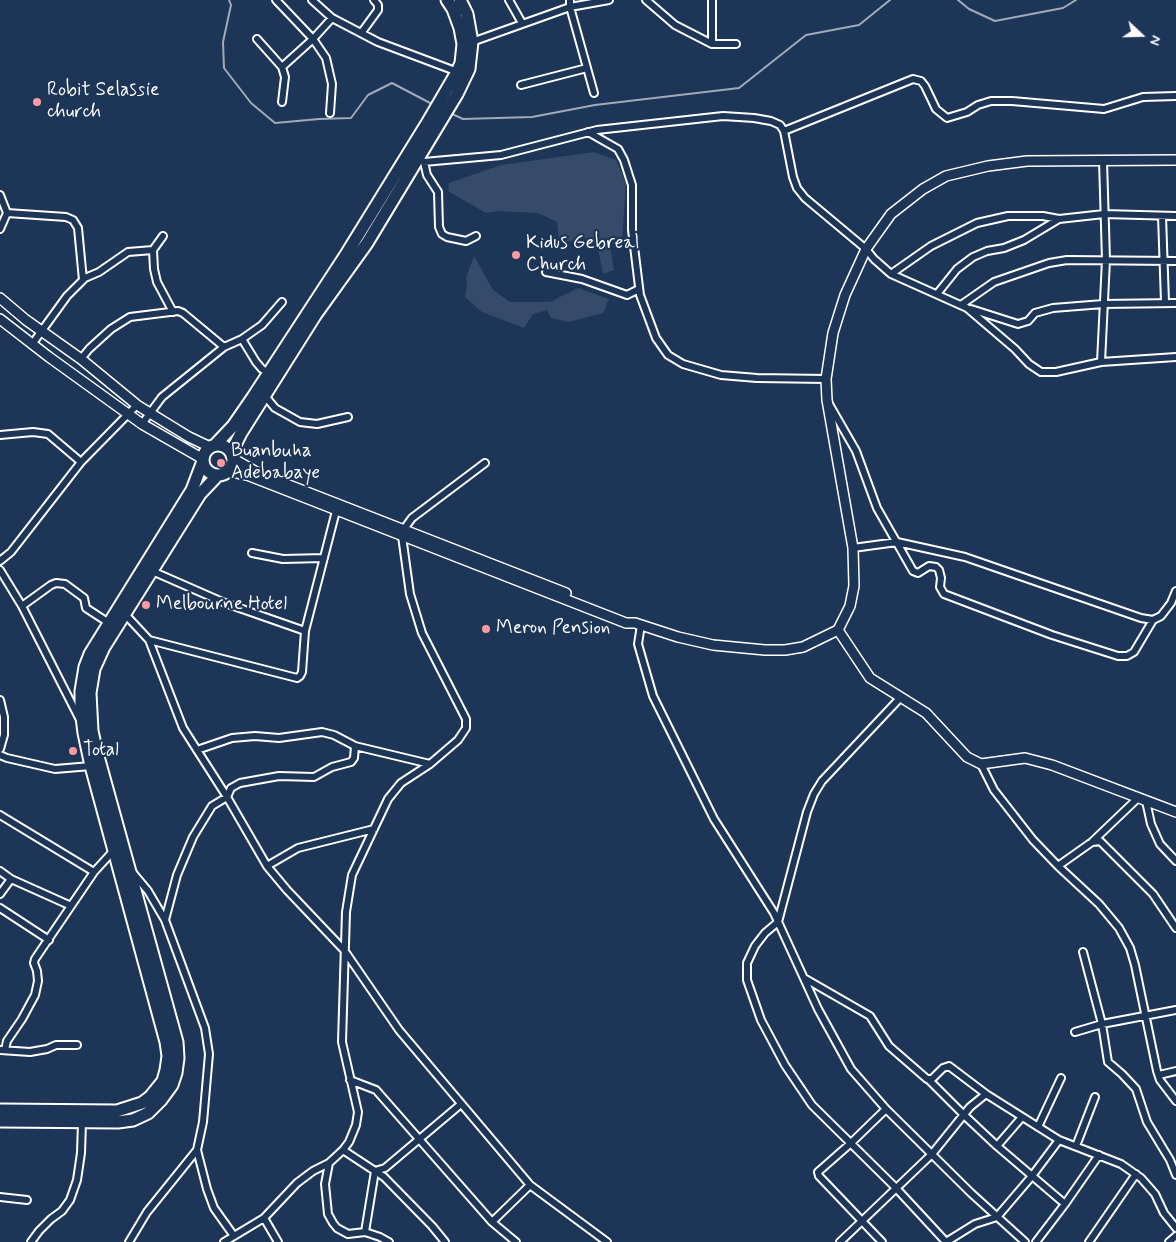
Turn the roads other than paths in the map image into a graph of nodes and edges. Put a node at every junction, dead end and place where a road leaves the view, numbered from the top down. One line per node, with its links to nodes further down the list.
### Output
1 (276, 0): 15 (street)
2 (312, 0): 11 (street)
3 (374, 0): 13 (street)
4 (447, 0): 16 (highway)
5 (460, 0): 16 (highway)
6 (509, 0): 12 (street)
7 (609, 0): 10 (street)
8 (646, 0): 17 (street)
9 (712, 0): 17 (street)
10 (570, 4): 12 (street); 20 (street)
11 (332, 18): 13 (street); 15 (street)
12 (522, 24): 16 (street)
13 (362, 32): 21 (street)
14 (257, 39): 19 (street)
15 (314, 39): 19 (street); 26 (street)
16 (467, 43): 21 (highway)
17 (712, 44): 18 (street)
18 (736, 44)
19 (282, 67): 25 (street)
20 (587, 68): 22 (street); 23 (street)
21 (462, 74): 29 (highway)
22 (521, 85)
23 (594, 93)
24 (1176, 96): 27 (street)
25 (282, 102)
26 (330, 112)
27 (784, 131): 28 (street); 41 (street)
28 (588, 132): 29 (street); 49 (street)
29 (417, 158): 40 (street); 58 (highway)
30 (1103, 160): 31 (street); 34 (street); 41 (street)
31 (1176, 160)
32 (0, 195): 33 (street)
33 (7, 213): 38 (street); 48 (street)
34 (1104, 214): 35 (street); 37 (street); 43 (street)
35 (1162, 216): 36 (street); 45 (street)
36 (1176, 216)
37 (1060, 218): 47 (street); 50 (street)
38 (0, 230)
39 (163, 236): 42 (street)
40 (476, 236)
41 (866, 249): 47 (street); 68 (street)
42 (153, 250): 48 (street); 57 (street)
43 (1106, 260): 45 (street); 55 (street); 56 (street)
44 (1176, 260): 45 (street)
45 (1164, 261): 53 (street)
46 (546, 272): 49 (street)
47 (892, 274): 50 (street)
48 (82, 280): 60 (street)
49 (639, 289): 68 (street)
50 (937, 294): 56 (street)
51 (0, 298): 60 (street)
52 (282, 302): 61 (street)
53 (1164, 302): 54 (street); 55 (street)
54 (1176, 302)
55 (1103, 304): 56 (street); 66 (street)
56 (964, 306): 66 (street)
57 (173, 312): 63 (street); 65 (street)
58 (313, 313): 67 (highway); 69 (highway)
59 (0, 319): 62 (street)
60 (42, 331): 62 (street); 65 (street)
61 (242, 338): 63 (street); 67 (street)
62 (33, 343): 73 (street)
63 (224, 347): 72 (street)
64 (1176, 357): 66 (street)
65 (81, 359): 71 (street)
66 (1101, 362)
67 (269, 373): 77 (highway)
68 (826, 379): 70 (street)
69 (265, 396): 74 (street); 78 (highway)
70 (827, 400): 85 (street); 86 (street)
71 (137, 405): 72 (street); 73 (street)
72 (149, 412): 75 (street); 77 (street)
73 (128, 414): 75 (street); 80 (street)
74 (348, 417)
75 (142, 424): 79 (street)
76 (0, 435): 80 (street)
77 (213, 446): 78 (highway); 79 (highway)
78 (232, 456): 82 (highway); 83 (street)
79 (203, 460): 82 (highway); 95 (highway)
80 (81, 462): 89 (street)
81 (485, 463): 84 (street)
82 (222, 473): 83 (street); 90 (highway)
83 (337, 507): 84 (street); 88 (street)
84 (403, 532): 98 (street); 109 (street)
85 (897, 542): 86 (street); 96 (street); 96 (street)
86 (853, 548): 99 (street)
87 (252, 553): 88 (street)
88 (324, 558): 100 (street)
89 (0, 561)
90 (152, 571): 95 (highway); 100 (street)
91 (1, 573): 94 (street)
92 (1176, 591): 93 (street)
93 (1173, 605): 96 (street)
94 (22, 606): 97 (street); 104 (street)
95 (122, 610): 97 (highway); 101 (street); 104 (highway)
96 (1153, 620)
97 (108, 623): 104 (highway)
98 (638, 624): 99 (street); 130 (street)
99 (838, 630): 102 (street)
100 (305, 631): 101 (street)
101 (148, 640): 107 (street)
102 (901, 696): 110 (street); 130 (street)
103 (0, 700): 106 (street)
104 (88, 728): 111 (highway); 118 (highway)
105 (355, 746): 107 (street); 109 (street); 112 (street)
106 (0, 749)
107 (197, 750): 112 (street)
108 (0, 754): 111 (street)
109 (430, 764): 116 (street)
110 (981, 764): 113 (street); 121 (street)
111 (91, 766): 118 (highway)
112 (227, 797): 120 (street); 129 (street)
113 (1142, 800): 114 (street); 117 (street); 119 (street)
114 (1176, 812)
115 (0, 815): 124 (street)
116 (374, 830): 120 (street); 133 (street)
117 (1092, 842): 121 (street); 131 (street)
118 (118, 845): 122 (highway); 124 (street); 142 (highway)
119 (1176, 861)
120 (267, 866): 133 (street)
121 (1058, 866): 137 (street)
122 (129, 868): 129 (street); 142 (highway)
123 (0, 871): 125 (street)
124 (94, 872): 127 (street)
125 (11, 879): 126 (street); 127 (street)
126 (0, 894)
127 (69, 906): 132 (street)
128 (0, 908): 132 (street)
129 (164, 920): 165 (street)
130 (778, 922): 135 (street); 162 (street)
131 (1176, 928)
132 (49, 940): 141 (street)
133 (344, 950): 146 (street); 151 (street)
134 (1083, 952): 138 (street)
135 (804, 978): 147 (street); 152 (street)
136 (1176, 1010): 137 (street)
137 (1146, 1016): 138 (street); 144 (street)
138 (1102, 1024): 139 (street); 170 (street)
139 (1075, 1032)
140 (76, 1045): 141 (street)
141 (2, 1050)
142 (171, 1072): 155 (highway)
143 (1176, 1072): 144 (street)
144 (1158, 1076): 150 (street)
145 (1061, 1078): 159 (street)
146 (350, 1080): 160 (street); 166 (street)
147 (929, 1080): 148 (street); 154 (street)
148 (986, 1094): 154 (street); 156 (street)
149 (1095, 1097): 164 (street)
150 (1176, 1101)
151 (461, 1104): 160 (street); 176 (street)
152 (886, 1108): 162 (street); 168 (street)
153 (0, 1110): 155 (highway)
154 (964, 1115): 163 (street); 168 (street)
155 (103, 1117): 158 (highway)
156 (1022, 1117): 159 (street); 163 (street)
157 (0, 1120): 158 (highway)
158 (82, 1122): 189 (street)
159 (1038, 1127): 161 (street)
160 (419, 1138): 172 (street); 184 (street)
161 (1058, 1140): 164 (street); 175 (street)
162 (851, 1143): 177 (street); 183 (street)
163 (997, 1146): 175 (street)
164 (1076, 1146): 169 (street)
165 (197, 1150): 187 (street); 190 (street)
166 (344, 1150): 171 (street); 172 (street)
167 (1176, 1153): 170 (street)
168 (932, 1154): 177 (street); 181 (street)
169 (1099, 1155): 173 (street); 180 (street)
170 (1168, 1158): 174 (street)
171 (329, 1163): 182 (street); 186 (street)
172 (375, 1171): 186 (street); 194 (street)
173 (1136, 1174): 185 (street); 202 (street)
174 (1176, 1175)
175 (1032, 1176): 180 (street); 181 (street)
176 (530, 1185): 184 (street); 196 (street)
177 (896, 1188): 183 (street); 199 (street)
178 (0, 1197): 179 (street)
179 (27, 1200)
180 (1065, 1204): 201 (street)
181 (998, 1217): 199 (street); 200 (street)
182 (264, 1218): 187 (street); 192 (street)
183 (862, 1221): 197 (street); 198 (street)
184 (492, 1222): 195 (street)
185 (1176, 1228)
186 (365, 1232): 193 (street)
187 (234, 1236): 191 (street)
188 (1176, 1236): 203 (street)
189 (31, 1242)
190 (129, 1242)
191 (224, 1242)
192 (278, 1242)
193 (389, 1242)
194 (445, 1242)
195 (516, 1242)
196 (607, 1242)
197 (840, 1242)
198 (882, 1242)
199 (946, 1242)
200 (1025, 1242)
201 (1036, 1242)
202 (1089, 1242)
203 (1169, 1242)

